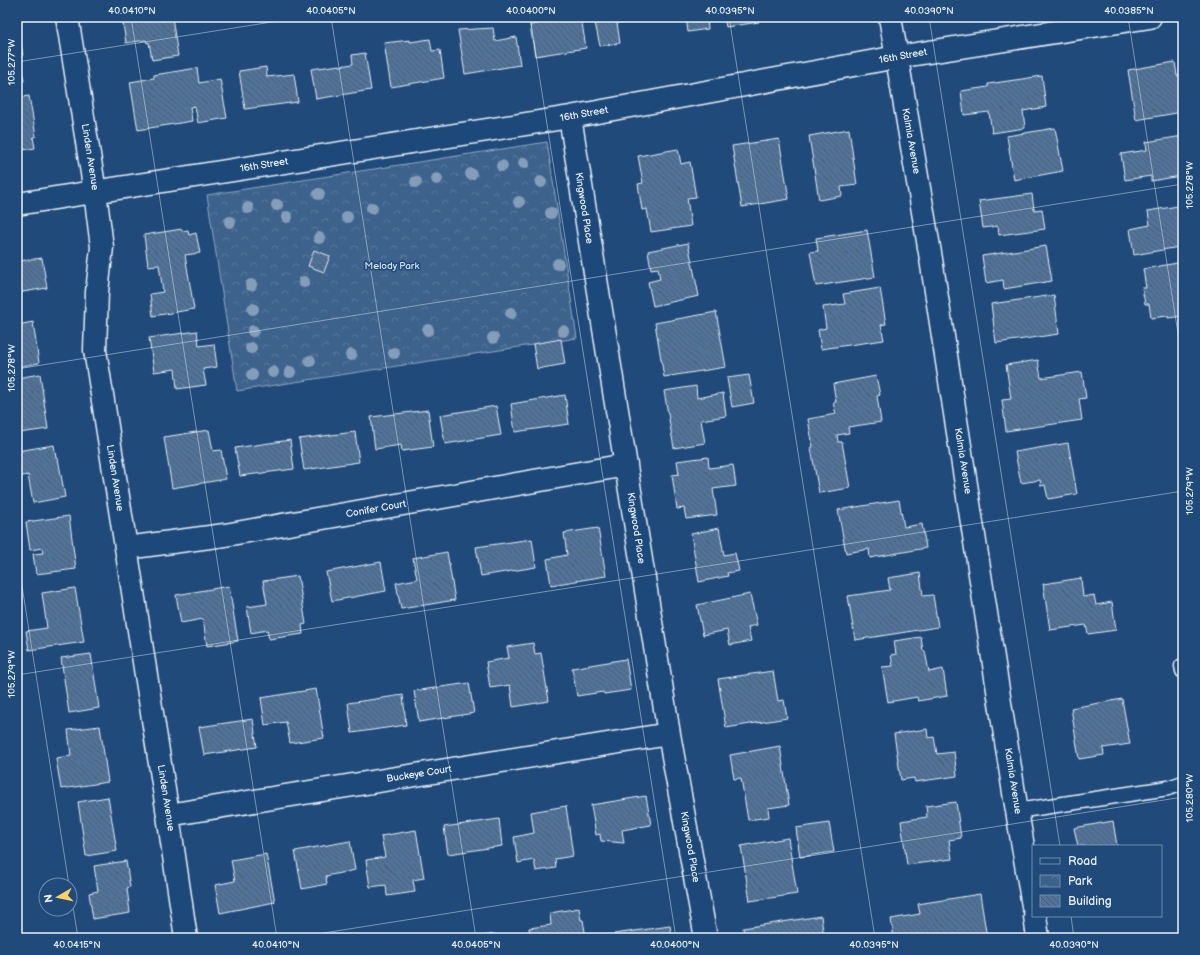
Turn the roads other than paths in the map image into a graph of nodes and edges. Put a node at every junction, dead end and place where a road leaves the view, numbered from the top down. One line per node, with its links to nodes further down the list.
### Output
1 (67, 17): 6 (street, Linden Avenue)
2 (890, 17): 4 (street, Kalmia Avenue)
3 (1150, 17): 4 (street, 16th Street)
4 (897, 57): 5 (street, 16th Street); 12 (street, Kalmia Avenue)
5 (570, 117): 6 (street, 16th Street); 8 (street, Kingwood Place)
6 (95, 192): 7 (street, 16th Street); 9 (street, Linden Avenue)
7 (17, 204)
8 (626, 465): 9 (street, Conifer Court); 10 (street, Kingwood Place)
9 (126, 548): 13 (street, Linden Avenue)
10 (669, 734): 13 (street, Buckeye Court); 17 (street, Kingwood Place)
11 (1183, 783): 12 (lane)
12 (1017, 811): 14 (street, Kalmia Avenue)
13 (168, 814): 16 (street, Linden Avenue)
14 (1032, 900)
15 (1035, 917): 18 (street)
16 (186, 938)
17 (706, 938)
18 (1038, 938)

